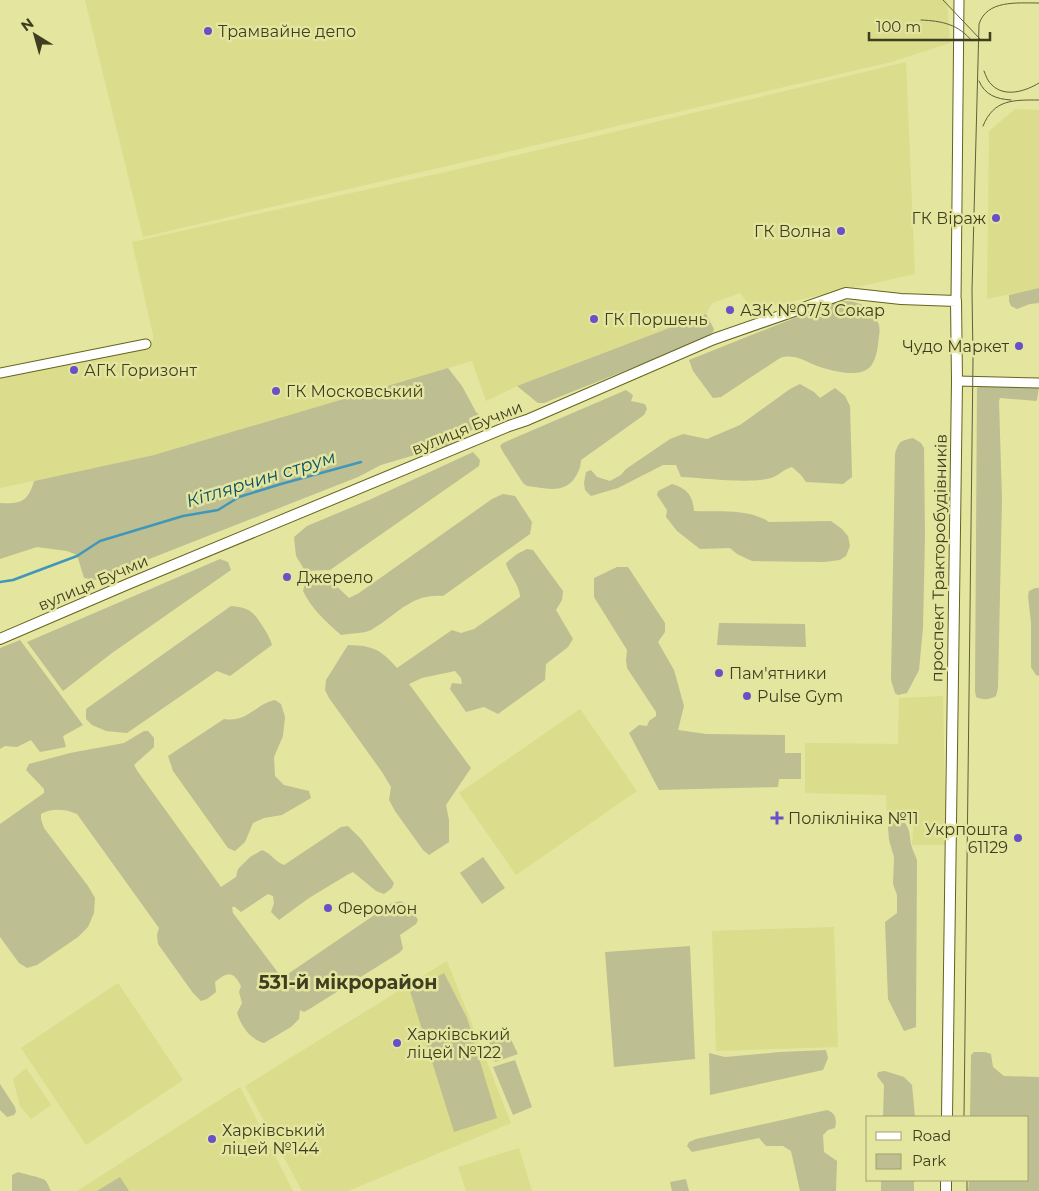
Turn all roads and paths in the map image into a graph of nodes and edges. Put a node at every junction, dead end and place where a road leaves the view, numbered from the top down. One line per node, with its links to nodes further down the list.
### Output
1 (959, 0): 2 (street, проспект Тракторобудівників)
2 (956, 301): 5 (street, проспект Тракторобудівників); 7 (street, вулиця Бучми)
3 (146, 344): 4 (street)
4 (0, 373)
5 (957, 381): 6 (street); 8 (street, проспект Тракторобудівників)
6 (1039, 383)
7 (0, 639)
8 (947, 1116)

